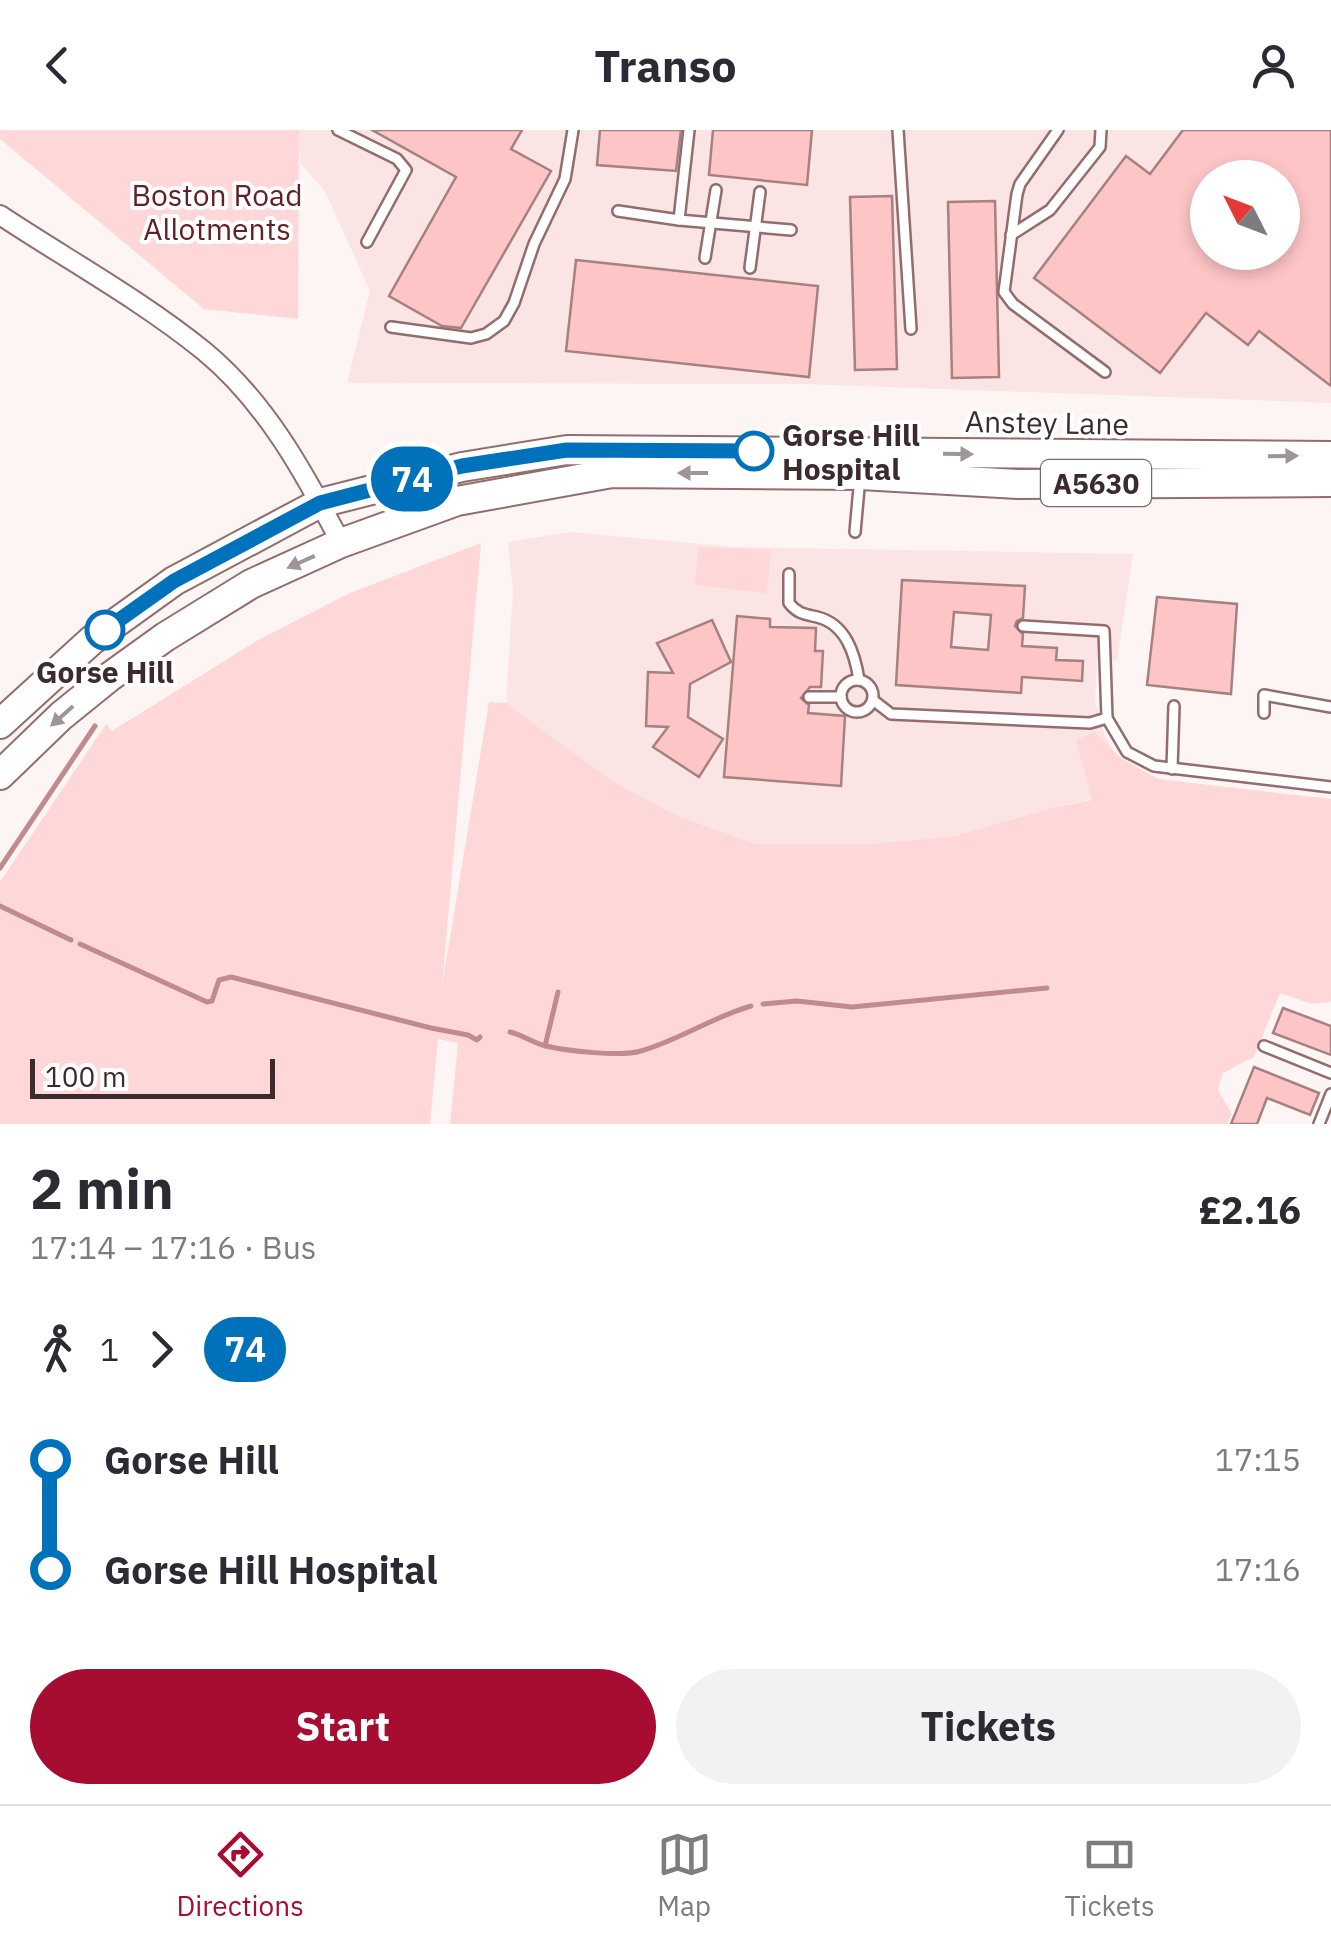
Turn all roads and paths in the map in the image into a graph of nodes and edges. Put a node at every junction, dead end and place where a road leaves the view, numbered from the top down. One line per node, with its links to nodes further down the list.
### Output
1 (338, 130): 16 (lane)
2 (574, 130): 19 (lane)
3 (689, 130): 11 (lane)
4 (898, 130): 20 (lane)
5 (1058, 130): 15 (lane)
6 (1101, 130): 15 (lane)
7 (716, 190): 12 (lane)
8 (760, 192): 13 (lane)
9 (618, 210): 11 (lane)
10 (0, 215): 25 (street)
11 (679, 220): 12 (lane)
12 (711, 223): 13 (lane); 17 (lane)
13 (756, 227): 14 (lane); 18 (lane)
14 (792, 230)
15 (1010, 235): 21 (lane)
16 (367, 242)
17 (706, 258)
18 (750, 268)
19 (391, 327)
20 (910, 329)
21 (1105, 372)
22 (1331, 456): 25 (main road, Anstey Lane / A5630, one-way to 22)
23 (861, 474): 24 (main road, A5630); 26 (lane); 27 (main road, A5630, one-way to 27)
24 (1331, 482)
25 (320, 503): 27 (street); 38 (main road, Anstey Lane / A5630)
26 (855, 532)
27 (341, 543): 40 (main road, A5630, one-way to 40)
28 (789, 574): 30 (lane)
29 (1023, 626): 37 (lane)
30 (859, 680): 32 (lane); 33 (lane)
31 (809, 696): 32 (lane)
32 (840, 698): 33 (lane)
33 (873, 700): 37 (lane)
34 (1174, 706): 39 (lane)
35 (1331, 707): 36 (lane)
36 (1264, 712)
37 (1107, 718): 39 (lane)
38 (0, 724)
39 (1172, 768): 41 (lane)
40 (0, 775)
41 (1331, 787)
42 (1264, 1046): 43 (lane)
43 (1331, 1073)
44 (1331, 1094): 45 (lane)
45 (1319, 1124)

